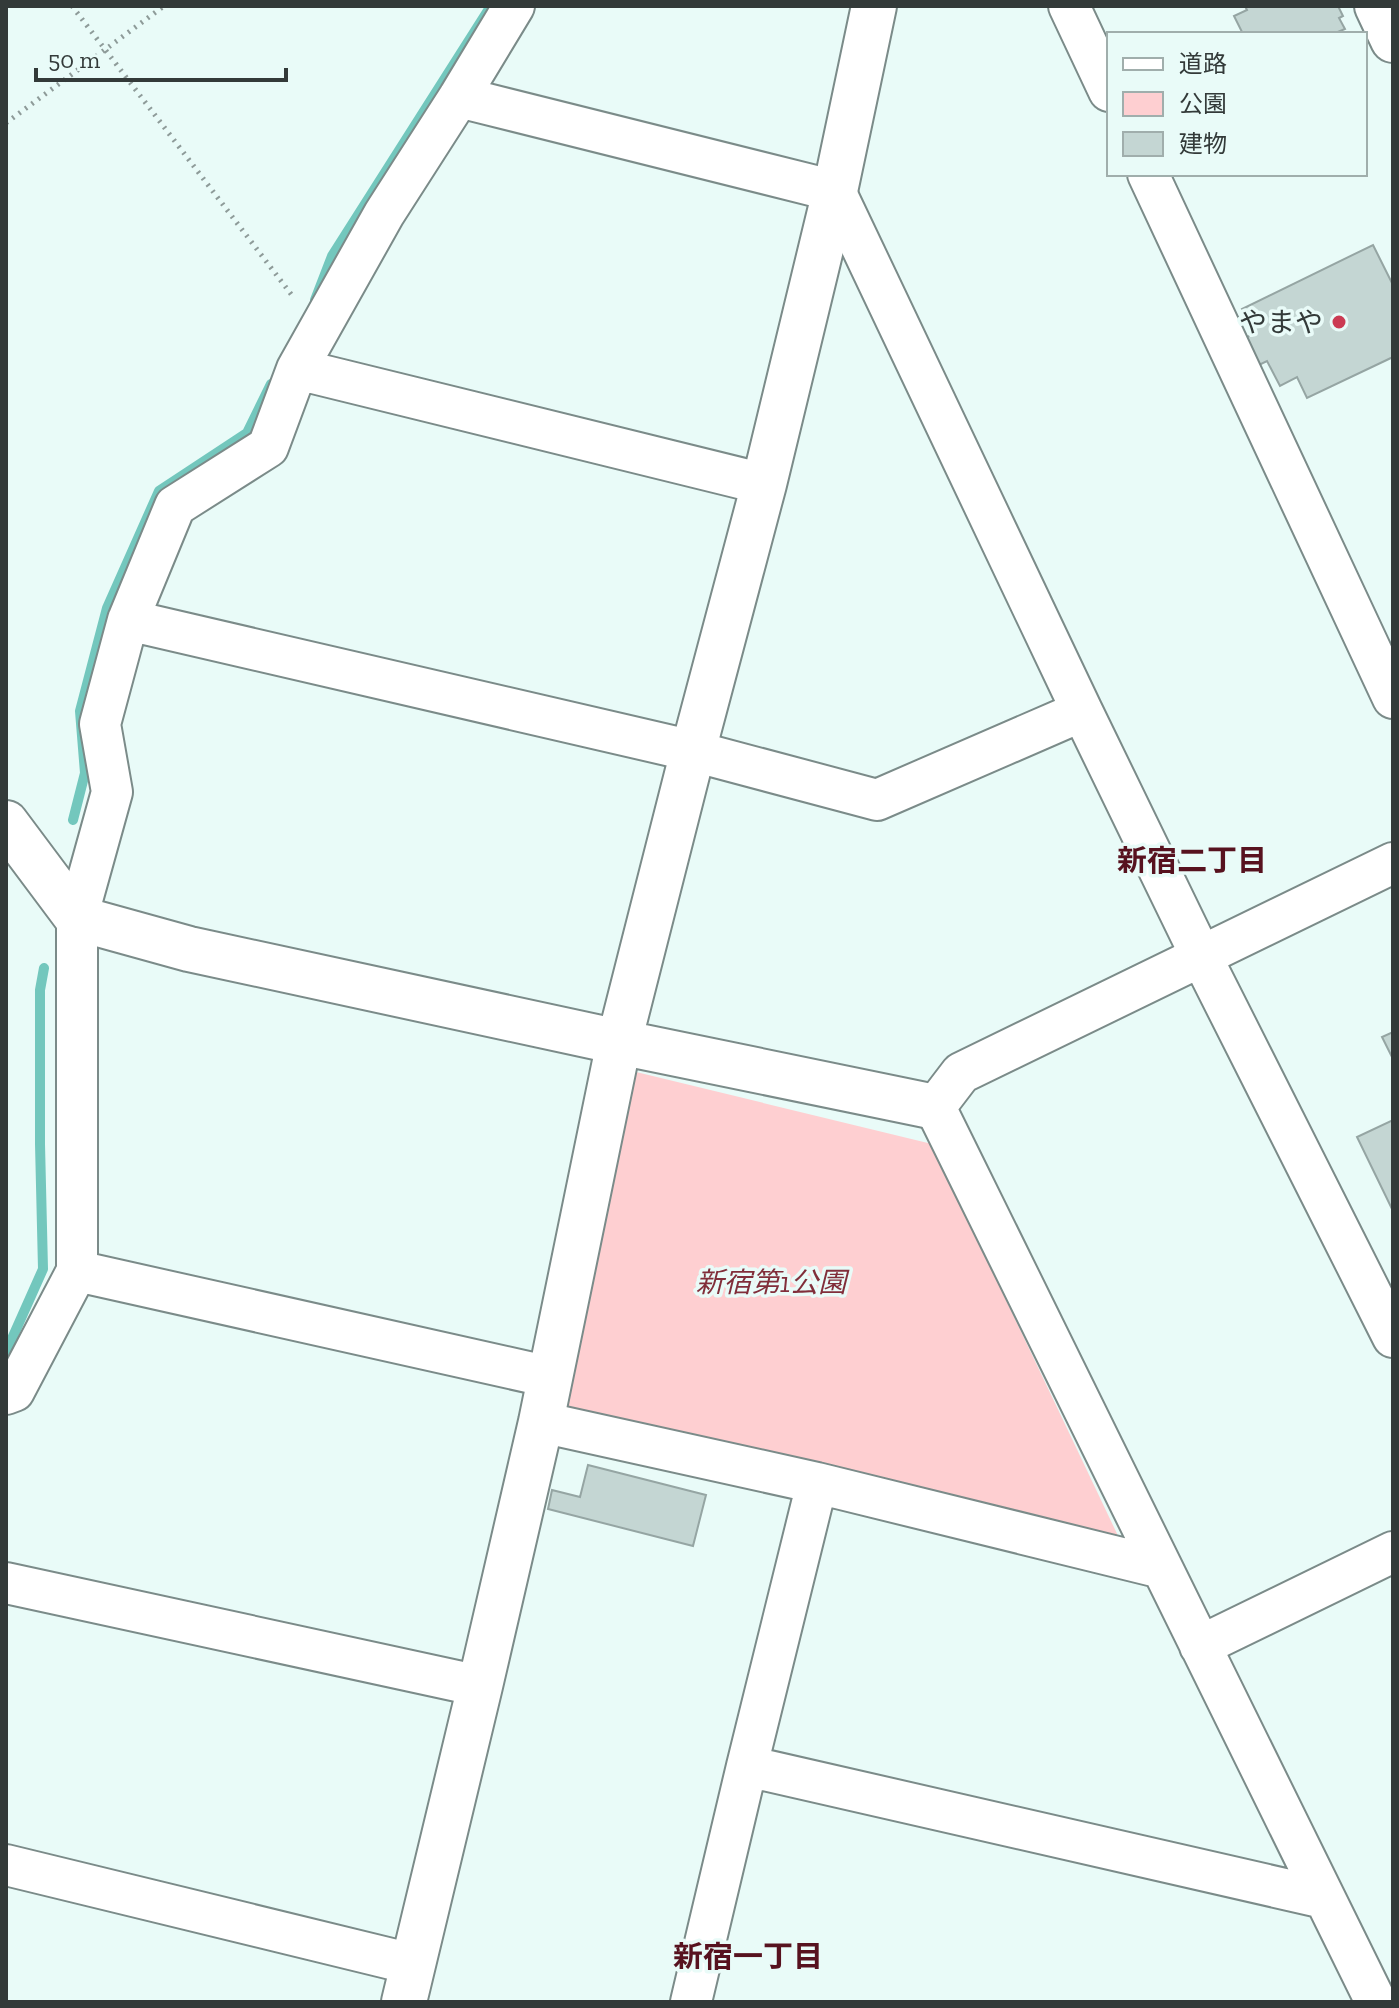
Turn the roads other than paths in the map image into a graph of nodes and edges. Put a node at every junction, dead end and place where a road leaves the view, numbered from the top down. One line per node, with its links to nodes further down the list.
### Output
1 (514, 6): 7 (street)
2 (874, 6): 9 (main road)
3 (1069, 6): 6 (street)
4 (1377, 6): 5 (main road)
5 (1393, 40)
6 (1107, 87)
7 (459, 97): 9 (street); 10 (street)
8 (1149, 176): 13 (street)
9 (835, 191): 11 (main road); 14 (street)
10 (297, 369): 11 (street); 12 (street)
11 (764, 484): 15 (main road)
12 (128, 620): 15 (street); 18 (street)
13 (1393, 698)
14 (1082, 711): 15 (street); 19 (street)
15 (693, 751): 20 (main road)
16 (6, 823): 18 (main road)
17 (1393, 863): 19 (street)
18 (77, 918): 20 (main road); 22 (street)
19 (1201, 956): 21 (street); 23 (street)
20 (619, 1042): 21 (main road); 24 (main road)
21 (935, 1107): 29 (street)
22 (77, 1271): 24 (street); 25 (street)
23 (1393, 1337)
24 (550, 1377): 26 (main road)
25 (6, 1394)
26 (541, 1422): 27 (street); 32 (main road)
27 (817, 1483): 29 (street); 33 (street)
28 (1393, 1552): 31 (street)
29 (1162, 1568): 31 (street)
30 (6, 1583): 32 (street)
31 (1200, 1646): 35 (street)
32 (480, 1686): 36 (main road)
33 (747, 1766): 35 (street); 37 (street)
34 (6, 1865): 36 (street)
35 (1324, 1898): 38 (street)
36 (408, 1983)
37 (691, 2002)
38 (1376, 2002)

